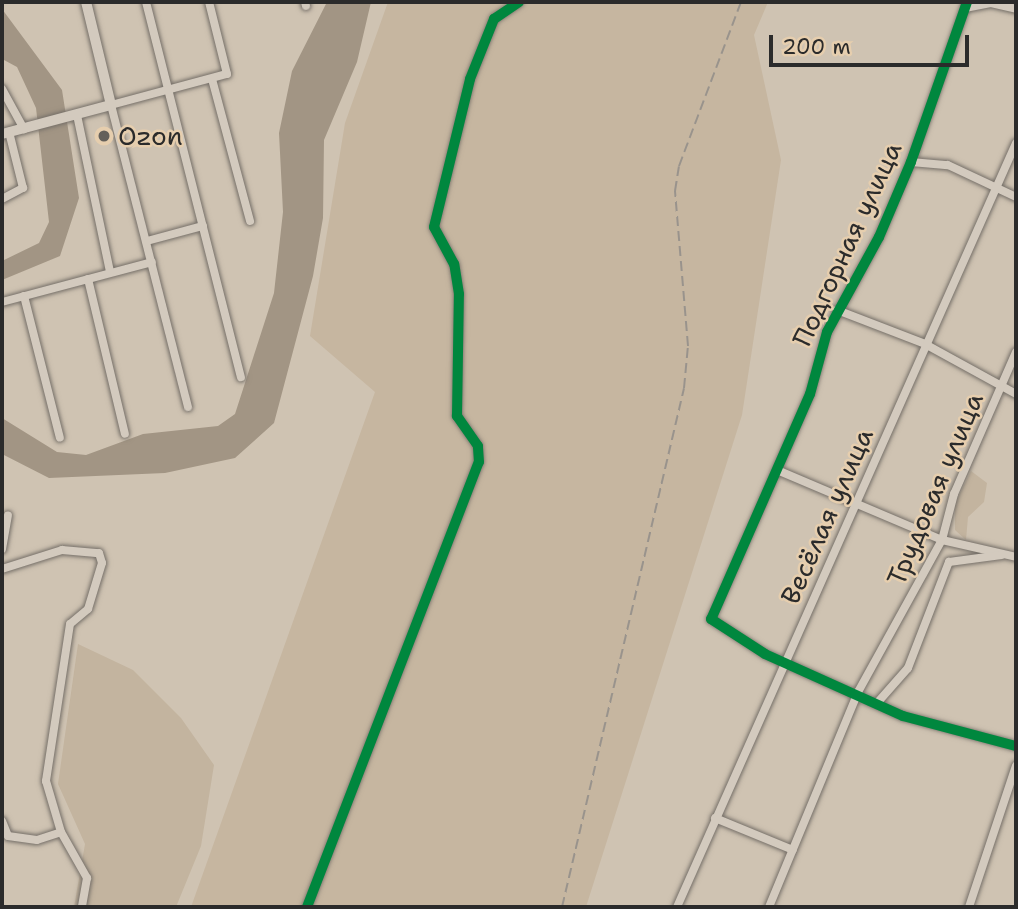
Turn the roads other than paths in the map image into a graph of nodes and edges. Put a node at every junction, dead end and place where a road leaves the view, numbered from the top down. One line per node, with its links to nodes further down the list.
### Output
1 (86, 2): 10 (main road)
2 (146, 2): 9 (street)
3 (209, 2): 7 (street)
4 (519, 2): 54 (street)
5 (966, 5): 6 (street); 15 (street, Подгорная улица)
6 (1016, 9)
7 (212, 79): 9 (street); 19 (street)
8 (2, 89): 12 (street)
9 (168, 91): 10 (street); 20 (street)
10 (111, 105): 11 (main road); 21 (street)
11 (73, 116): 12 (main road); 23 (street)
12 (24, 129): 13 (main road)
13 (5, 133): 18 (street)
14 (1016, 142): 16 (street, Весёлая улица)
15 (911, 162): 16 (street); 27 (street, Подгорная улица)
16 (995, 187): 17 (street); 28 (street, Весёлая улица)
17 (1016, 197)
18 (2, 199)
19 (250, 221)
20 (203, 226): 21 (street); 30 (street)
21 (147, 241): 22 (street)
22 (152, 262): 23 (street); 33 (street)
23 (110, 272): 24 (street)
24 (88, 279): 25 (street); 34 (street)
25 (24, 296): 26 (street); 35 (street)
26 (2, 302)
27 (837, 310): 28 (street); 36 (street, Подгорная улица)
28 (925, 344): 31 (street); 37 (street, Весёлая улица)
29 (1016, 352): 31 (street, Трудовая улица)
30 (241, 377)
31 (1001, 386): 32 (street); 39 (street, Трудовая улица)
32 (1016, 394)
33 (188, 407)
34 (125, 434)
35 (60, 439)
36 (777, 470): 37 (street); 44 (street, Подгорная улица)
37 (854, 505): 39 (street); 44 (street, Весёлая улица)
38 (8, 516): 40 (street)
39 (942, 540): 41 (street); 45 (street, Трудовая улица)
40 (2, 549)
41 (1003, 555): 42 (street); 46 (street)
42 (1016, 557)
43 (2, 569): 51 (street)
44 (785, 664): 45 (street); 49 (street, Весёлая улица)
45 (858, 692): 46 (street); 52 (street, Трудовая улица)
46 (878, 702): 47 (street)
47 (1016, 746)
48 (1016, 766): 57 (street)
49 (715, 818): 52 (street); 55 (street, Весёлая улица)
50 (2, 821): 51 (street)
51 (61, 832): 53 (street)
52 (793, 850): 56 (street, Трудовая улица)
53 (82, 907)
54 (307, 907)
55 (677, 907)
56 (769, 907)
57 (969, 907)

